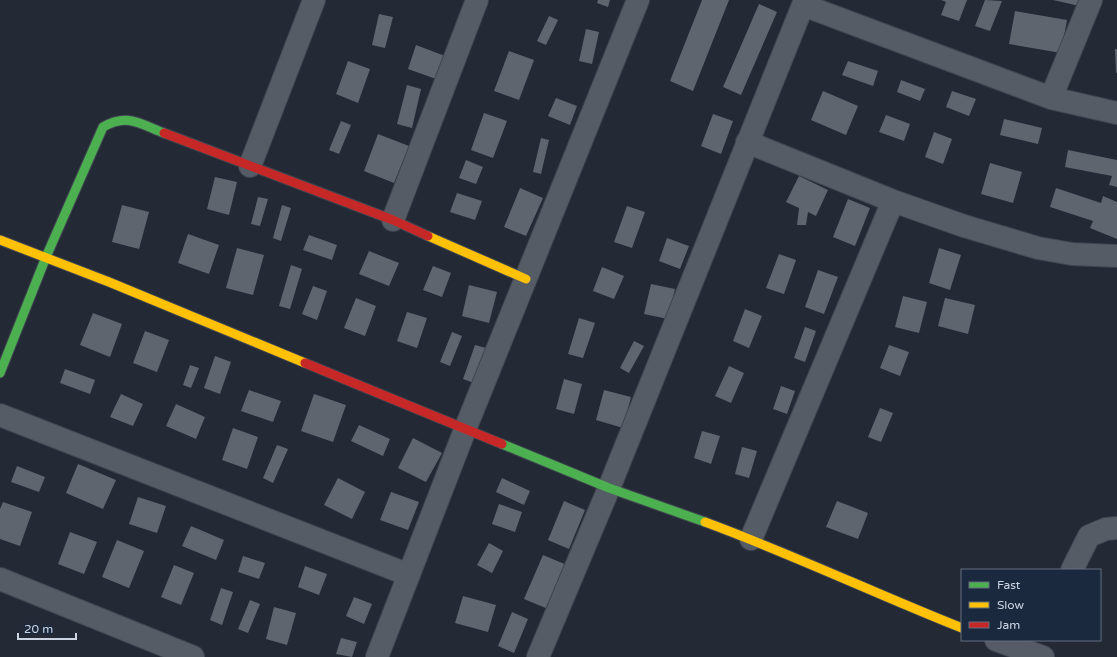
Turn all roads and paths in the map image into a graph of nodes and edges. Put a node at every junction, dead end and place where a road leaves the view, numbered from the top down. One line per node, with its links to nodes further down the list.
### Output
1 (314, 0): 9 (street)
2 (477, 0): 11 (street)
3 (638, 0): 15 (street)
4 (1091, 0): 6 (street)
5 (804, 2): 6 (street); 8 (street)
6 (1051, 98): 7 (street)
7 (1117, 114)
8 (747, 142): 10 (street); 19 (street)
9 (250, 166): 11 (street); 14 (street)
10 (893, 201): 13 (street); 21 (street)
11 (393, 220): 15 (street)
12 (0, 240): 14 (street)
13 (1117, 256)
14 (46, 257): 16 (street); 18 (street)
15 (526, 279): 18 (street)
16 (0, 373)
17 (0, 415): 23 (street)
18 (466, 427): 19 (street); 23 (street)
19 (609, 488): 21 (street); 30 (street)
20 (1117, 528): 22 (street)
21 (751, 539): 25 (street)
22 (1072, 569)
23 (409, 575): 29 (street)
24 (0, 578): 28 (street)
25 (961, 628)
26 (1000, 641): 27 (street)
27 (1041, 650)
28 (193, 657)
29 (377, 657)
30 (538, 657)

